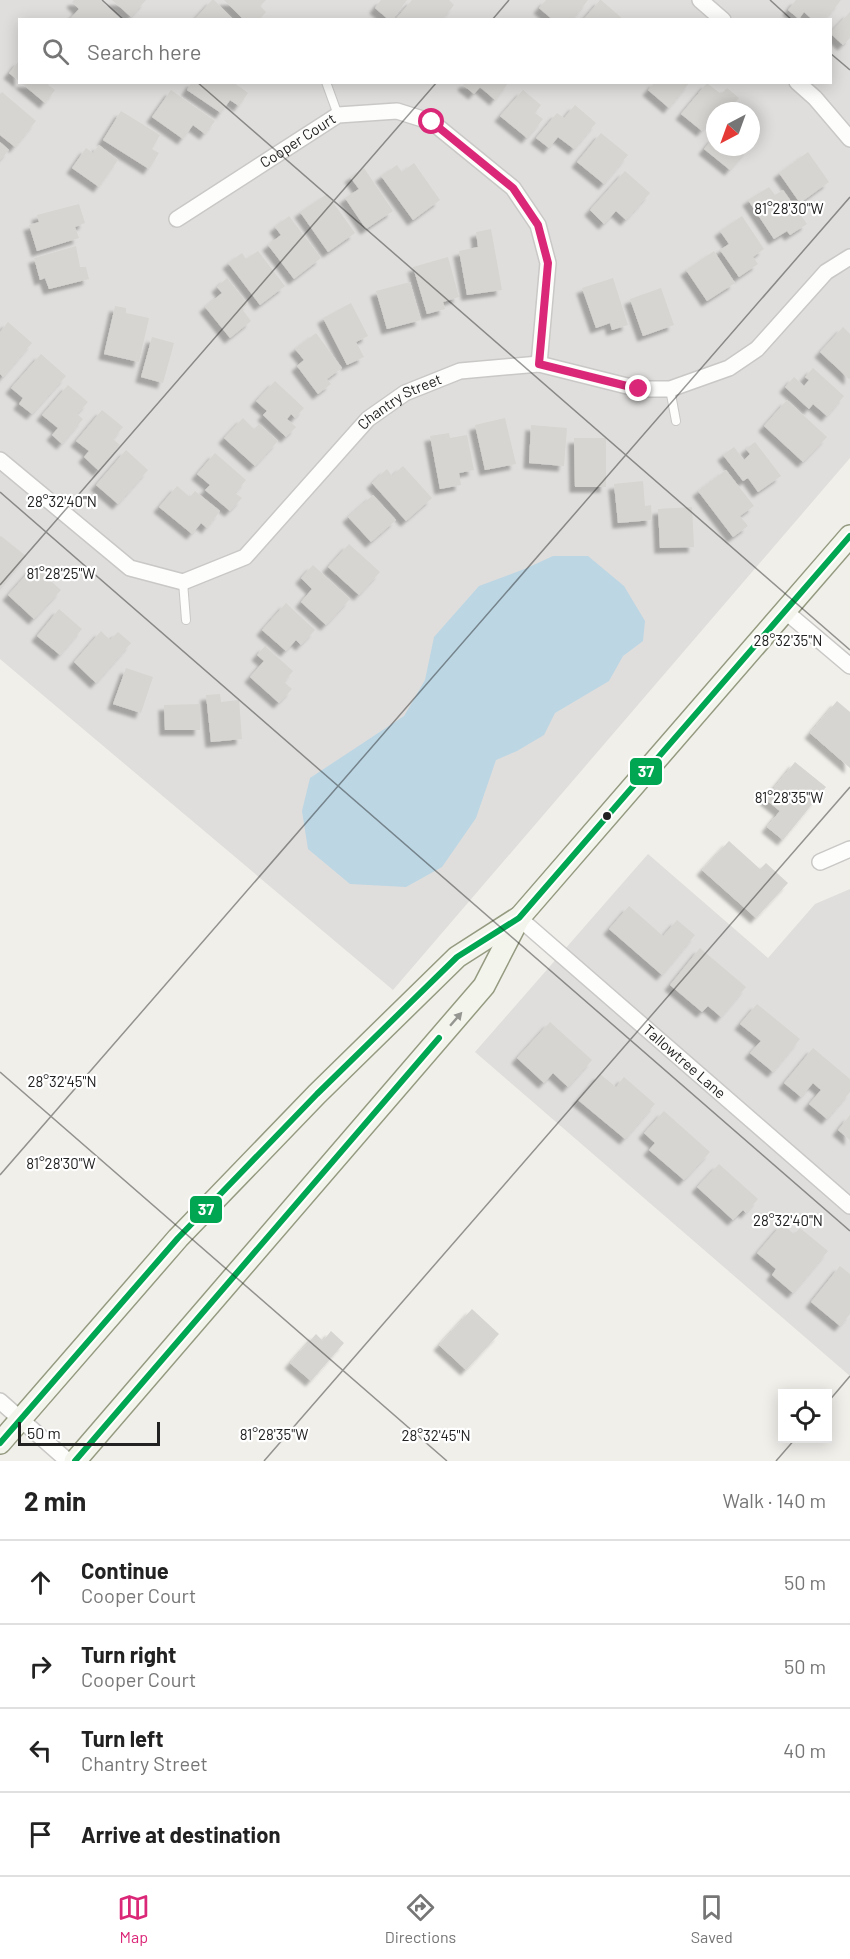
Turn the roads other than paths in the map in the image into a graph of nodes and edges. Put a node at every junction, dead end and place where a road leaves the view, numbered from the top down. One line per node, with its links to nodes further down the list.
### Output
1 (700, 0): 2 (street)
2 (721, 18)
3 (327, 84): 5 (lane)
4 (799, 84): 6 (street)
5 (338, 115): 7 (street, Cooper Court); 9 (street, Cooper Court)
6 (850, 139)
7 (177, 219)
8 (850, 258): 10 (street, Chantry Street)
9 (539, 364): 10 (street, Chantry Street); 14 (street, Chantry Street)
10 (670, 389): 11 (lane)
11 (676, 421)
12 (0, 460): 14 (street)
13 (850, 536): 15 (main road)
14 (183, 582): 16 (lane)
15 (785, 611): 17 (street); 20 (main road)
16 (186, 620)
17 (850, 666)
18 (850, 849): 19 (street)
19 (820, 862)
20 (519, 918): 21 (street, Tallowtree Lane); 23 (main road); 26 (main road, one-way to 20)
21 (850, 1206)
22 (0, 1401): 23 (street)
23 (21, 1419): 24 (main road); 25 (street)
24 (0, 1443)
25 (68, 1461)
26 (75, 1461)

